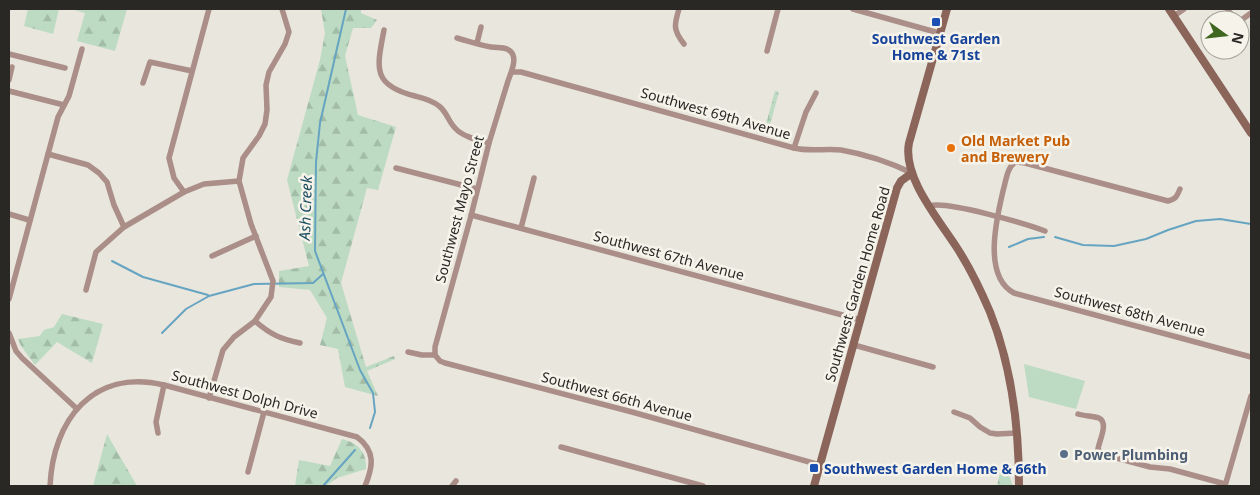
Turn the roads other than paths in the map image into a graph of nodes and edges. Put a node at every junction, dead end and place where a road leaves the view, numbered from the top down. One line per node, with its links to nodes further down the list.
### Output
1 (209, 9): 20 (street)
2 (282, 9): 34 (street)
3 (679, 9): 14 (street)
4 (778, 9): 16 (street)
5 (853, 9): 11 (street)
6 (947, 9): 11 (main road)
7 (1184, 9): 8 (street)
8 (1172, 12): 27 (main road)
9 (481, 27): 13 (street)
10 (384, 30): 28 (street)
11 (939, 33): 32 (main road)
12 (457, 38): 13 (street)
13 (477, 43): 21 (street)
14 (684, 44)
15 (82, 49): 26 (street)
16 (767, 51)
17 (9, 54): 19 (street)
18 (12, 67): 22 (street)
19 (65, 68)
20 (192, 72): 23 (street); 37 (street)
21 (513, 72): 28 (street, Southwest Mayo Street); 29 (street, Southwest 69th Avenue)
22 (9, 80)
23 (143, 83)
24 (9, 91): 26 (street)
25 (816, 94): 29 (street)
26 (64, 105): 30 (street)
27 (1251, 133)
28 (489, 143): 35 (street, Southwest Mayo Street)
29 (794, 148): 32 (street, Southwest 69th Avenue)
30 (48, 154): 42 (street); 43 (street)
31 (396, 168): 35 (street)
32 (912, 173): 38 (main road); 50 (main road, Southwest Garden Home Road)
33 (534, 178): 44 (street)
34 (239, 182): 37 (street); 46 (street)
35 (477, 189): 40 (street, Southwest Mayo Street)
36 (1180, 189): 41 (street)
37 (184, 192): 43 (street)
38 (930, 206): 41 (street); 69 (main road)
39 (9, 214): 42 (street)
40 (471, 215): 44 (street, Southwest 67th Avenue); 56 (street, Southwest Mayo Street)
41 (997, 218): 45 (street); 57 (street, Southwest 68th Avenue)
42 (29, 220): 49 (street)
43 (124, 227): 48 (street)
44 (521, 228): 50 (street, Southwest 67th Avenue)
45 (1045, 231)
46 (256, 236): 47 (street); 51 (street)
47 (212, 256)
48 (86, 290)
49 (9, 299)
50 (860, 320): 54 (main road, Southwest Garden Home Road)
51 (255, 321): 53 (street); 61 (street)
52 (9, 333): 62 (street)
53 (300, 343)
54 (854, 345): 58 (street); 71 (main road, Southwest Garden Home Road)
55 (408, 352): 56 (street, Southwest 66th Avenue)
56 (435, 355): 71 (street, Southwest 66th Avenue)
57 (1251, 357)
58 (933, 367)
59 (164, 385): 61 (street, Southwest Dolph Drive); 62 (street, Southwest Dolph Drive); 68 (street)
60 (1251, 396): 66 (street)
61 (209, 398): 63 (street, Southwest Dolph Drive)
62 (76, 408): 74 (street)
63 (264, 412): 72 (street); 75 (street, Southwest Dolph Drive)
64 (954, 412): 69 (street)
65 (1078, 414): 73 (street)
66 (1244, 423): 67 (street); 73 (street)
67 (1251, 425)
68 (158, 433)
69 (1017, 433): 78 (main road)
70 (561, 448): 76 (street)
71 (820, 465): 77 (main road, Southwest Garden Home Road)
72 (248, 472)
73 (1225, 485)
74 (50, 486)
75 (364, 486)
76 (703, 486)
77 (814, 486)
78 (1019, 486)

